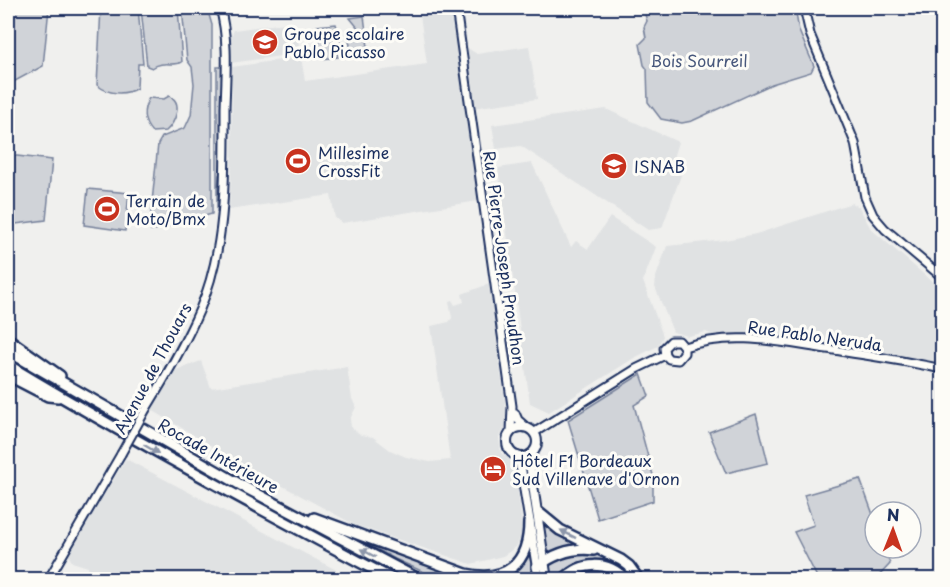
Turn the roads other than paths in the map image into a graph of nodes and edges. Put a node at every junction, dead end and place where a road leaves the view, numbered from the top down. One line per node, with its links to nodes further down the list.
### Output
1 (220, 8): 25 (street, Avenue de Thouars, bridge)
2 (456, 8): 14 (street, Rue Pierre-Joseph Proudhon)
3 (804, 8): 4 (street)
4 (942, 277)
5 (8, 339): 13 (highway)
6 (684, 347): 8 (street); 8 (street); 10 (street, Rue Pablo Neruda)
7 (8, 351): 13 (highway, Rocade Intérieure)
8 (665, 355): 17 (street)
9 (8, 365): 12 (highway)
10 (942, 369)
11 (17, 380): 12 (highway)
12 (64, 398): 26 (highway, one-way to 26)
13 (93, 401): 20 (highway, Rocade Intérieure)
14 (512, 406): 15 (street, Rue Pierre-Joseph Proudhon); 16 (street, Rue Pierre-Joseph Proudhon)
15 (526, 427): 16 (main road); 17 (main road)
16 (511, 432): 19 (main road)
17 (535, 432): 18 (main road)
18 (532, 454): 19 (main road); 21 (main road)
19 (517, 456): 22 (main road)
20 (246, 488): 22 (highway); 27 (highway, Rocade Intérieure, one-way to 20)
21 (538, 512): 23 (highway, one-way to 21); 24 (main road)
22 (529, 522): 24 (main road)
23 (603, 551): 24 (highway); 32 (highway)
24 (540, 564): 28 (main road); 29 (main road)
25 (49, 579)
26 (391, 579)
27 (420, 579)
28 (539, 579)
29 (547, 579)
30 (563, 579): 31 (highway)
31 (626, 579)
32 (639, 579)

